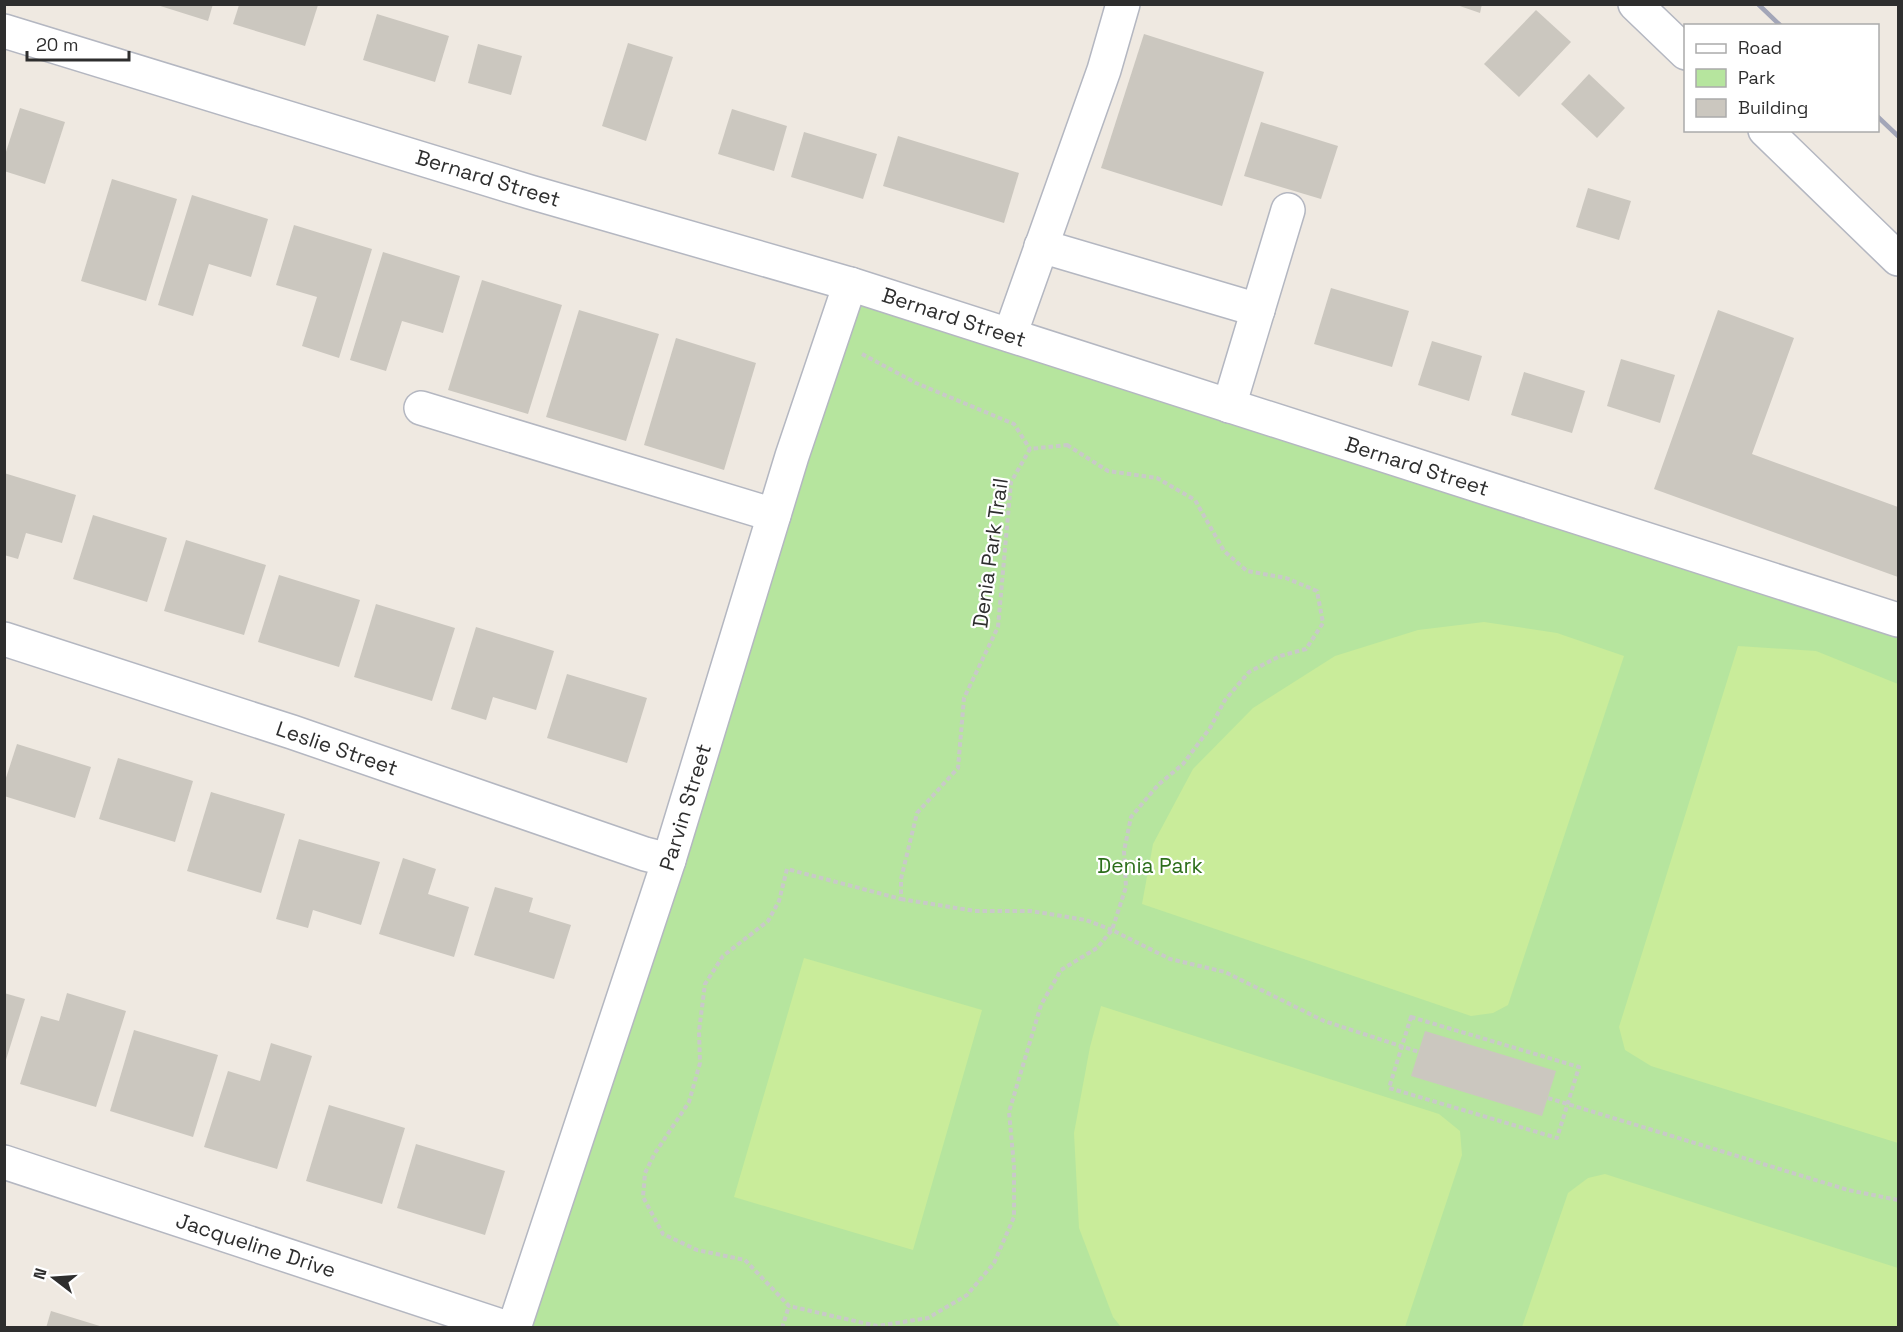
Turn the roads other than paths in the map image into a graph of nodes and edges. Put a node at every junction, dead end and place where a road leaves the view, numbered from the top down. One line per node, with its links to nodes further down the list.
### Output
1 (1635, 4): 4 (street)
2 (1125, 5): 7 (street)
3 (4, 31): 9 (street, Bernard Street)
4 (1684, 51)
5 (1767, 132): 8 (street)
6 (1288, 210): 10 (street)
7 (1041, 246): 10 (street); 11 (street)
8 (1899, 259)
9 (850, 284): 11 (street, Bernard Street); 14 (street, Parvin Street)
10 (1258, 310): 12 (street)
11 (1010, 335): 12 (street, Bernard Street)
12 (1229, 406): 15 (street, Bernard Street)
13 (421, 408): 14 (street)
14 (774, 515): 17 (street, Parvin Street)
15 (1899, 620)
16 (4, 639): 17 (street, Leslie Street)
17 (669, 860): 20 (street, Parvin Street)
18 (4, 1162): 19 (street, Jacqueline Drive)
19 (507, 1328)
20 (514, 1328)

